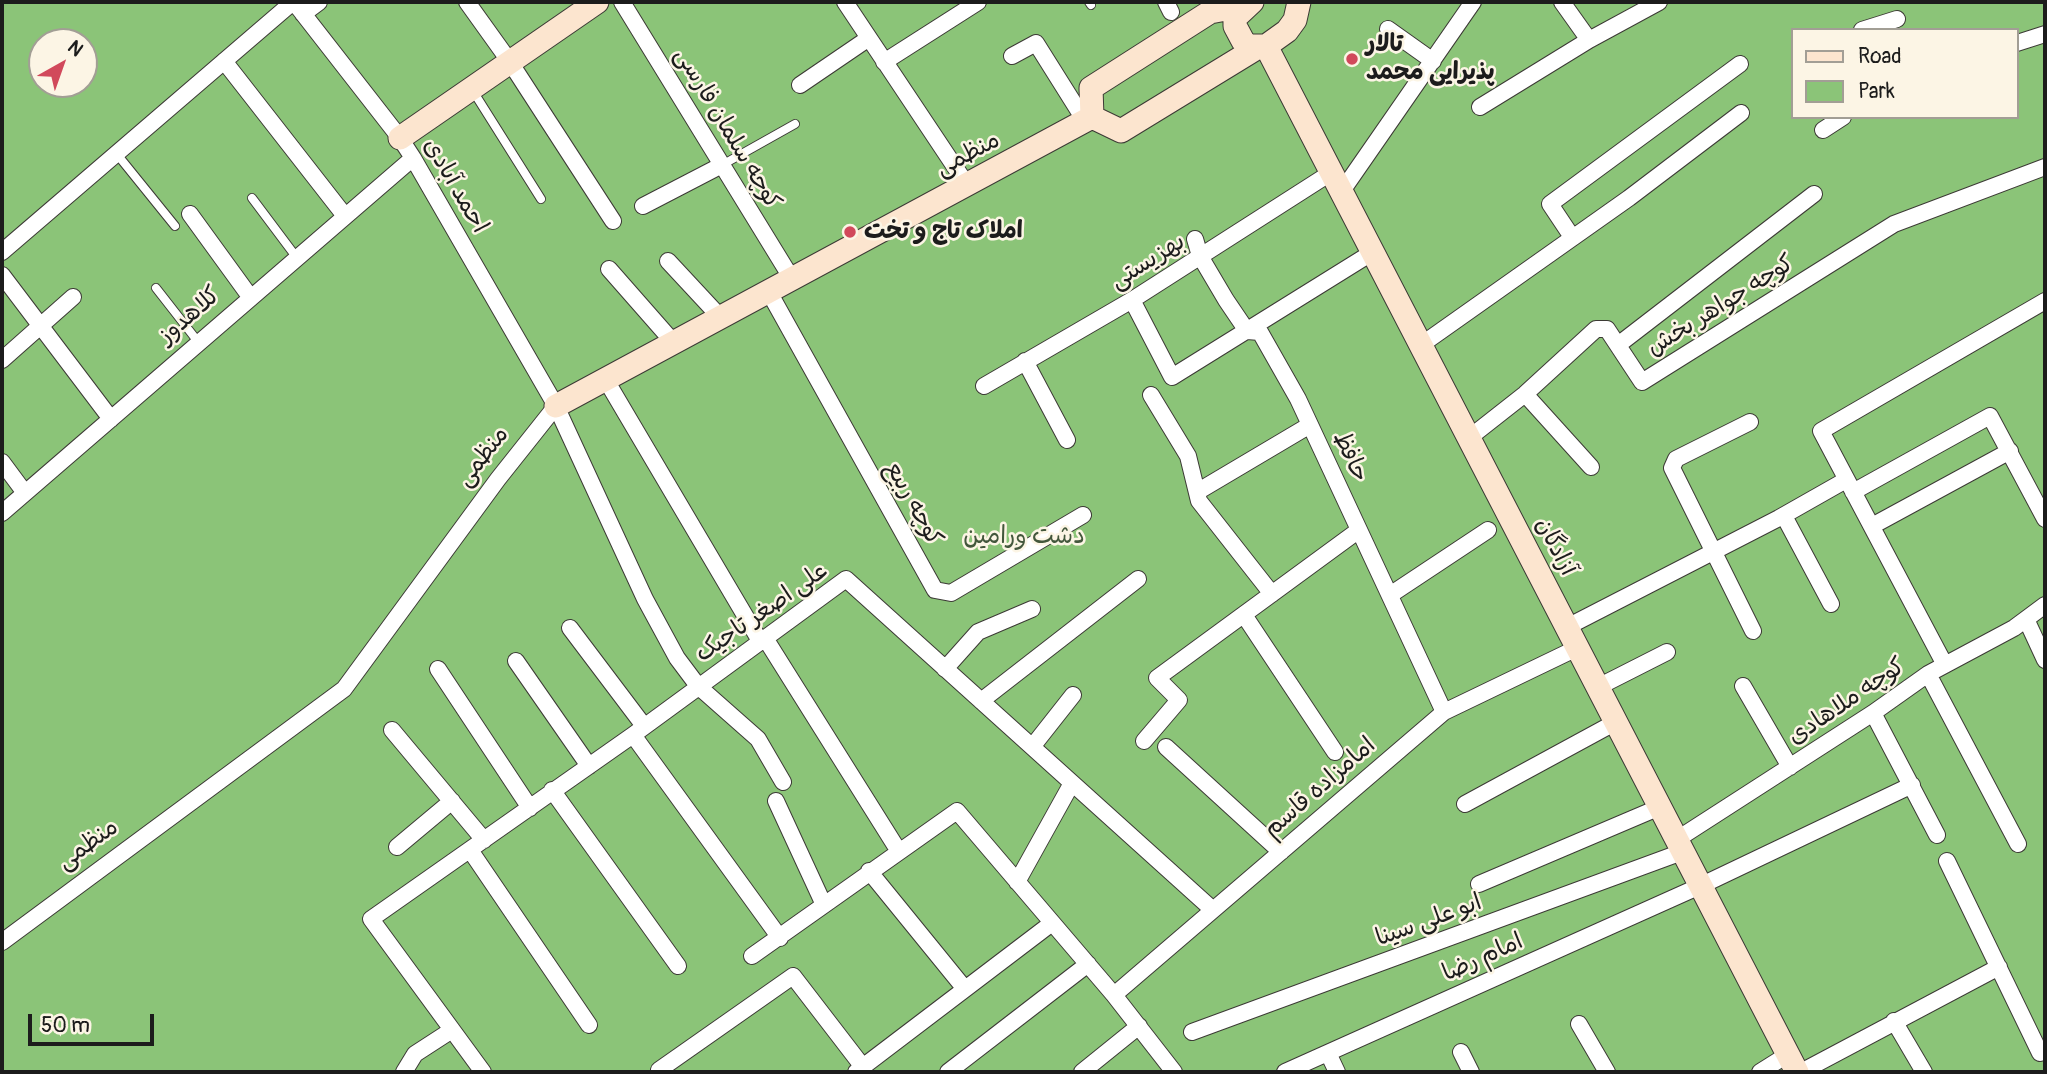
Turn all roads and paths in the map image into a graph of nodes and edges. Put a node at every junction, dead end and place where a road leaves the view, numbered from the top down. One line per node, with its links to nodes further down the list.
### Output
1 (319, 2): 13 (street)
2 (467, 2): 25 (street)
3 (597, 2): 25 (street)
4 (622, 2): 39 (street, کوچه سلمان فارسی)
5 (845, 2): 18 (street)
6 (978, 2): 26 (street)
7 (1299, 2): 21 (street)
8 (1473, 2): 24 (street)
9 (1562, 2): 19 (street)
10 (1659, 2): 19 (street)
11 (1893, 2): 14 (street)
12 (1249, 3): 21 (street); 32 (street)
13 (297, 6): 23 (street); 36 (street, احمد آبادی)
14 (1898, 24): 15 (street)
15 (1874, 28)
16 (1388, 29): 24 (street)
17 (2045, 34): 20 (street)
18 (869, 38): 26 (street); 28 (street)
19 (1589, 40): 30 (street)
20 (2019, 42)
21 (1263, 46): 32 (street); 41 (street, آزادگان)
22 (1012, 57): 32 (street)
23 (224, 61): 37 (street); 48 (street)
24 (1433, 61): 41 (street)
25 (510, 62): 29 (street); 49 (street)
26 (884, 62): 42 (street)
27 (1740, 64): 51 (street)
28 (800, 85)
29 (472, 88): 36 (street); 45 (lane)
30 (1480, 107)
31 (1741, 113): 51 (street)
32 (1089, 119): 42 (street, منظمی)
33 (1840, 119): 35 (street)
34 (795, 124): 39 (lane)
35 (1824, 130)
36 (401, 138): 38 (street, احمد آبادی)
37 (116, 153): 50 (lane); 53 (street)
38 (413, 158): 48 (street, کلاهدوز); 80 (street, احمد آبادی)
39 (722, 164): 46 (street); 60 (street, کوچه سلمان فارسی)
40 (2045, 167): 73 (street, کوچه جواهر بخش)
41 (1337, 181): 54 (street, آزادگان); 55 (street, بهزیستی)
42 (967, 185): 60 (street, منظمی)
43 (1814, 194): 73 (street)
44 (252, 198): 56 (lane)
45 (541, 199)
46 (643, 206)
47 (190, 214): 64 (street)
48 (345, 216): 56 (street, کلاهدوز)
49 (613, 221)
50 (175, 226)
51 (1572, 237): 72 (street)
52 (1195, 239): 55 (street, حافظ)
53 (2, 251)
54 (1373, 252): 69 (street); 72 (street, آزادگان)
55 (1200, 256): 66 (street, بهزیستی); 69 (street, حافظ)
56 (297, 258): 64 (street, کلاهدوز)
57 (668, 261): 67 (street)
58 (609, 269): 71 (street)
59 (2, 275): 68 (street)
60 (792, 279): 62 (street, منظمی)
61 (156, 288): 70 (lane)
62 (769, 292): 67 (street, منظمی); 93 (street, کوچه ربیع)
63 (73, 297): 68 (street)
64 (251, 298): 70 (street, کلاهدوز)
65 (2045, 301): 89 (street)
66 (1135, 307): 69 (street); 75 (street, بهزیستی)
67 (721, 318): 71 (street, منظمی)
68 (39, 325): 74 (street); 81 (street)
69 (1247, 331): 83 (street, حافظ)
70 (199, 343): 81 (street, کلاهدوز)
71 (674, 343): 76 (street, منظمی)
72 (1421, 345): 84 (street, آزادگان)
73 (1618, 345): 79 (street, کوچه جواهر بخش)
74 (2, 359)
75 (1025, 361): 77 (street, بهزیستی); 85 (street)
76 (606, 380): 80 (street, منظمی); 111 (street)
77 (984, 386)
78 (1151, 394): 90 (street)
79 (1525, 394): 84 (street, کوچه جواهر بخش); 88 (street)
80 (556, 406): 120 (street, احمد آبادی); 161 (street, منظمی)
81 (111, 419): 91 (street, کلاهدوز)
82 (1750, 422): 99 (street)
83 (1310, 425): 90 (street); 97 (street, حافظ)
84 (1469, 438): 108 (street, آزادگان)
85 (1067, 440)
86 (2010, 451): 89 (street); 95 (street); 96 (street)
87 (2, 462): 91 (street)
88 (1591, 467)
89 (1849, 486): 94 (street); 96 (street)
90 (1197, 492): 101 (street)
91 (25, 493): 92 (street, کلاهدوز)
92 (2, 513)
93 (1083, 515)
94 (1784, 516): 99 (street); 103 (street)
95 (2045, 519)
96 (1872, 526): 116 (street)
97 (1359, 530): 101 (street); 102 (street, حافظ)
98 (1488, 530): 102 (street)
99 (1713, 552): 108 (street); 110 (street)
100 (1138, 579): 124 (street)
101 (1272, 594): 106 (street)
102 (1390, 595): 125 (street, حافظ)
103 (1831, 604)
104 (2045, 606): 107 (street, کوچه ملاهادی)
105 (1032, 609): 118 (street)
106 (1244, 615): 130 (street); 133 (street)
107 (2026, 619): 114 (street); 116 (street, کوچه ملاهادی)
108 (1567, 627): 112 (street, آزادگان)
109 (570, 628): 129 (street)
110 (1752, 631)
111 (762, 640): 118 (street, علی اصغر تاجیک); 120 (street, علی اصغر تاجیک); 150 (street)
112 (1577, 648): 122 (street, آزادگان); 125 (street, امامزاده قاسم)
113 (1667, 652): 122 (street)
114 (2045, 660)
115 (516, 661): 134 (street)
116 (1945, 665): 119 (street, کوچه ملاهادی)
117 (438, 669): 144 (street)
118 (945, 669): 124 (street, علی اصغر تاجیک)
119 (1928, 674): 126 (street, کوچه ملاهادی); 146 (street)
120 (698, 686): 129 (street, علی اصغر تاجیک); 136 (street, احمد آبادی)
121 (1744, 686): 135 (street)
122 (1598, 687): 127 (street, آزادگان)
123 (1073, 695): 131 (street)
124 (981, 701): 131 (street, علی اصغر تاجیک)
125 (1444, 712): 151 (street, امامزاده قاسم)
126 (1873, 713): 135 (street, کوچه ملاهادی); 138 (street)
127 (1616, 722): 142 (street); 143 (street, آزادگان)
128 (392, 730): 140 (street)
129 (638, 731): 134 (street, علی اصغر تاجیک); 160 (street)
130 (1144, 741)
131 (1032, 747): 137 (street, علی اصغر تاجیک)
132 (1166, 747): 151 (street)
133 (1335, 752)
134 (589, 766): 139 (street, علی اصغر تاجیک)
135 (1790, 767): 148 (street, کوچه ملاهادی)
136 (783, 782)
137 (1072, 783): 154 (street); 158 (street, علی اصغر تاجیک)
138 (1912, 785): 145 (street); 156 (street, امام رضا)
139 (552, 790): 144 (street, علی اصغر تاجیک); 164 (street)
140 (452, 801): 147 (street); 149 (street)
141 (776, 801): 157 (street)
142 (1465, 804)
143 (1660, 807): 148 (street, آزادگان); 155 (street)
144 (530, 808): 147 (street, علی اصغر تاجیک)
145 (1937, 835)
146 (2018, 844)
147 (477, 845): 170 (street); 172 (street, علی اصغر تاجیک)
148 (1679, 846): 156 (street, آزادگان); 173 (street, ابو علی سینا)
149 (397, 847)
150 (898, 850): 153 (street); 154 (street)
151 (1281, 852): 158 (street, امامزاده قاسم)
152 (1947, 861): 165 (street)
153 (869, 871): 157 (street); 166 (street)
154 (1017, 882): 159 (street)
155 (1479, 884)
156 (1700, 886): 175 (street, امام رضا); 177 (street, آزادگان)
157 (824, 905): 160 (street)
158 (1213, 910): 167 (street, امامزاده قاسم)
159 (1052, 923): 163 (street); 166 (street)
160 (780, 938): 162 (street)
161 (2, 942)
162 (752, 956)
163 (1088, 964): 167 (street); 183 (street)
164 (678, 967)
165 (1999, 967): 168 (street); 176 (street)
166 (965, 989): 179 (street)
167 (1114, 995): 171 (street)
168 (1894, 1021): 177 (street); 190 (street)
169 (1579, 1024): 180 (street)
170 (589, 1025)
171 (1139, 1026): 184 (street); 185 (street)
172 (452, 1030): 181 (street); 182 (street)
173 (1192, 1032)
174 (1461, 1052): 188 (street)
175 (1328, 1053): 186 (street, امام رضا); 187 (street)
176 (2040, 1053)
177 (1795, 1066): 189 (street)
178 (659, 1070): 179 (street)
179 (859, 1070)
180 (1600, 1070)
181 (404, 1072)
182 (483, 1072)
183 (948, 1072)
184 (1082, 1072)
185 (1174, 1072)
186 (1285, 1072)
187 (1337, 1072)
188 (1471, 1072)
189 (1760, 1072)
190 (1924, 1072)

